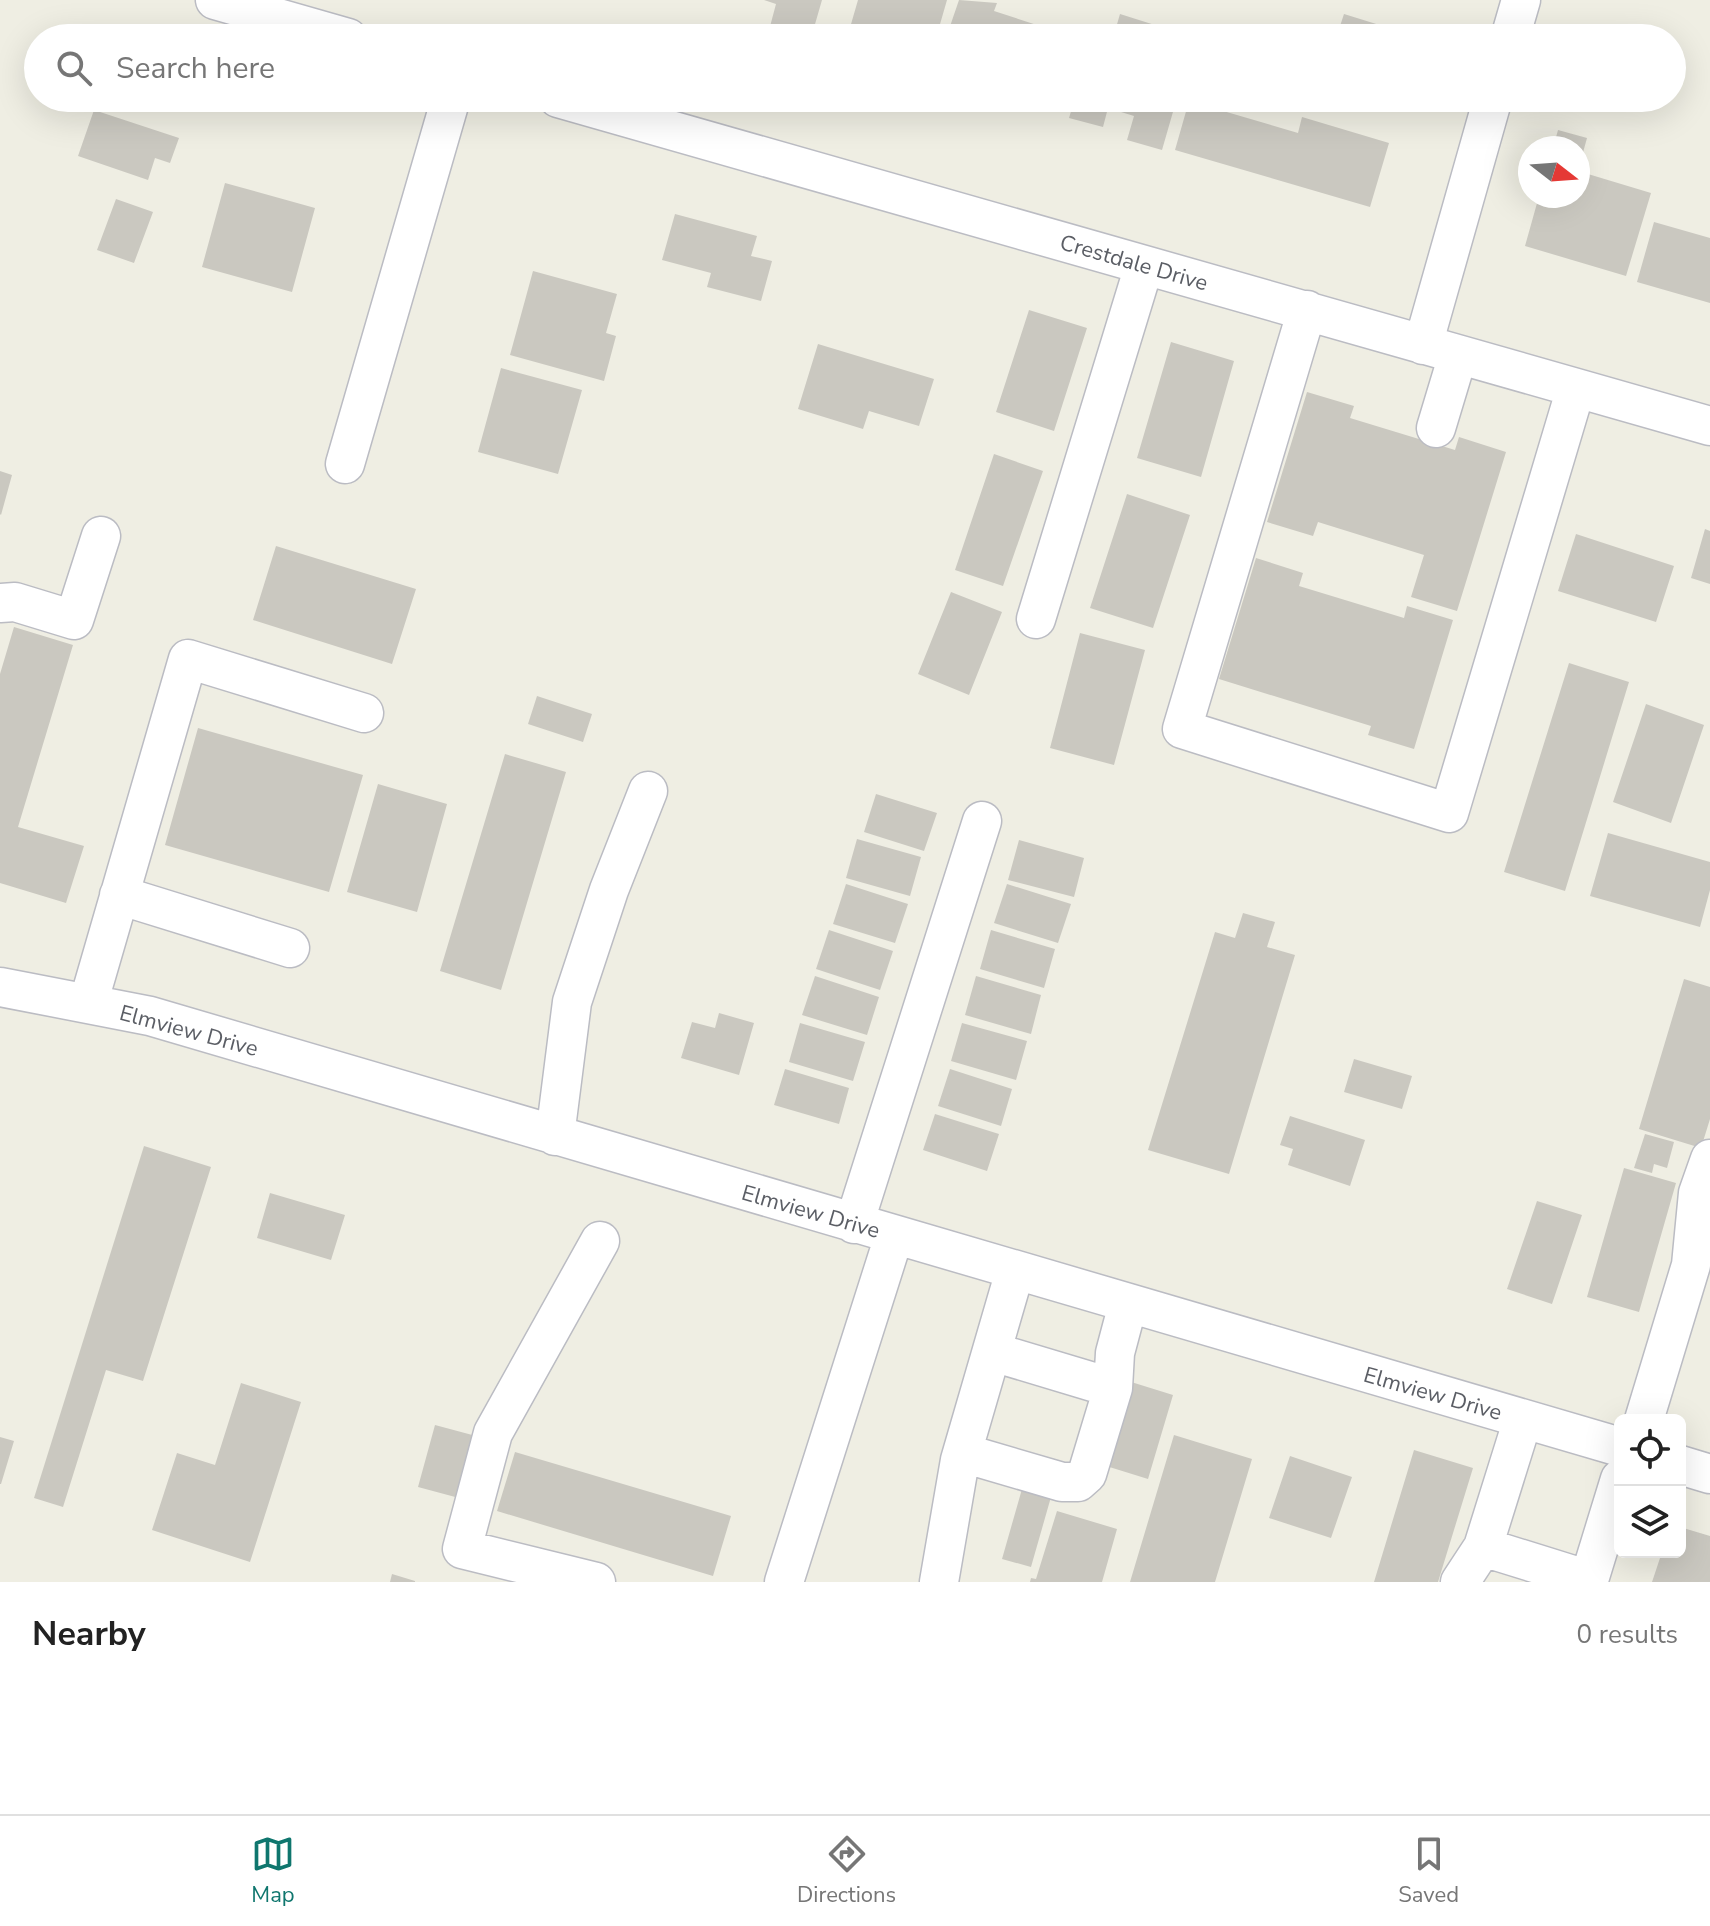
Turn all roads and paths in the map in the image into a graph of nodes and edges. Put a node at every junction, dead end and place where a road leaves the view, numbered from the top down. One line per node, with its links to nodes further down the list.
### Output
1 (215, 0): 3 (street)
2 (1521, 0): 4 (street)
3 (299, 24)
4 (1514, 24)
5 (447, 112): 14 (street)
6 (607, 112): 8 (street, Crestdale Drive)
7 (1490, 112): 10 (street)
8 (1144, 266): 9 (street, Crestdale Drive); 17 (street)
9 (1307, 310): 10 (street, Crestdale Drive); 11 (street)
10 (1441, 350): 11 (street, Crestdale Drive); 13 (street)
11 (1576, 388): 12 (street, Crestdale Drive)
12 (1710, 426)
13 (1436, 428)
14 (345, 464)
15 (101, 536): 16 (street)
16 (0, 603)
17 (1036, 619)
18 (364, 713): 21 (street)
19 (648, 791): 25 (street)
20 (982, 821): 27 (street)
21 (119, 895): 22 (street); 24 (street)
22 (290, 948)
23 (0, 987): 24 (street, Elmview Drive)
24 (88, 1004): 25 (street, Elmview Drive)
25 (555, 1136): 27 (street, Elmview Drive)
26 (1710, 1159): 34 (street)
27 (854, 1224): 28 (street, Elmview Drive)
28 (894, 1236): 30 (street, Elmview Drive); 44 (street)
29 (600, 1241): 43 (street)
30 (1015, 1271): 31 (street, Elmview Drive); 32 (street)
31 (1128, 1304): 33 (street); 35 (street, Elmview Drive)
32 (993, 1352): 33 (street); 37 (street)
33 (1113, 1388): 37 (street)
34 (1646, 1414)
35 (1523, 1419): 36 (street, Elmview Drive); 41 (street)
36 (1614, 1445)
37 (963, 1453): 45 (street)
38 (1686, 1467): 39 (street)
39 (1710, 1474)
40 (1618, 1486): 42 (street)
41 (1483, 1547): 42 (street); 46 (street)
42 (1589, 1581)
43 (596, 1582)
44 (784, 1582)
45 (939, 1582)
46 (1460, 1582)

